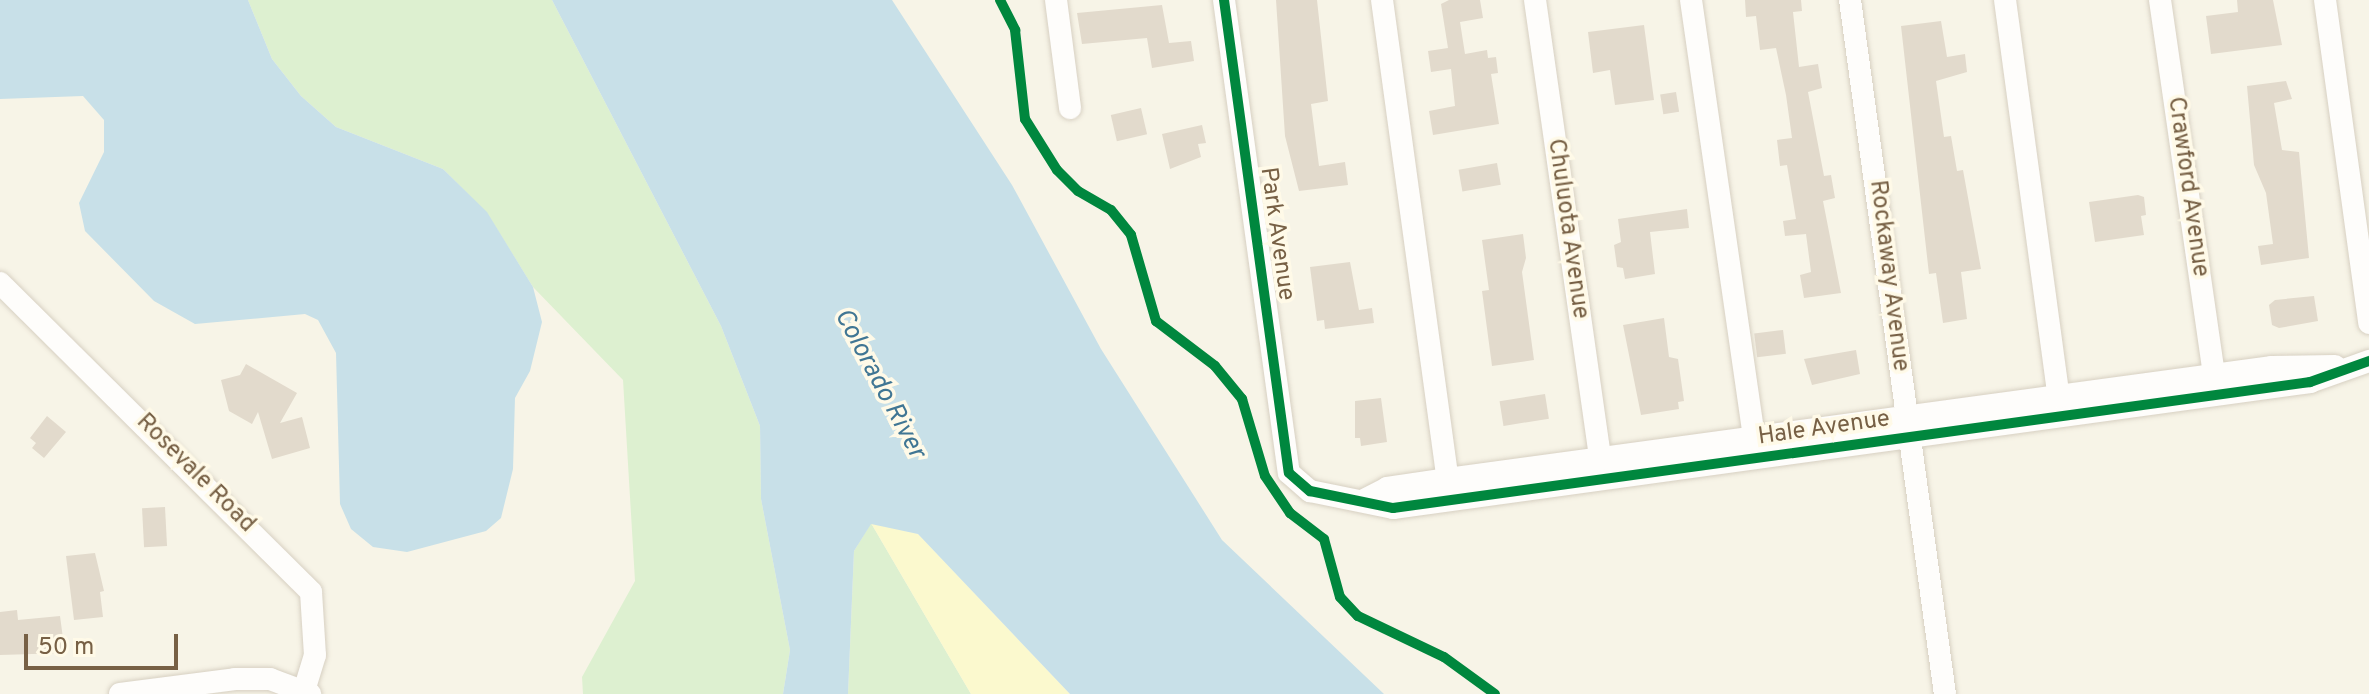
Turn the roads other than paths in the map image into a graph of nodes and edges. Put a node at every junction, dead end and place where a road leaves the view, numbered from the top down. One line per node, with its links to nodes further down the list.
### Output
1 (1056, 0): 10 (street)
2 (1224, 0): 20 (street, Park Avenue)
3 (1382, 0): 21 (street)
4 (1535, 0): 19 (street, Chuluota Avenue)
5 (1691, 0): 18 (street)
6 (1850, 0): 17 (street, Rockaway Avenue)
7 (2005, 0): 16 (street)
8 (2160, 0): 15 (street, Crawford Avenue)
9 (2325, 0): 12 (street)
10 (1070, 108)
11 (0, 283): 23 (street, Rosevale Road)
12 (2369, 323)
13 (2369, 361): 14 (street, Hale Avenue)
14 (2344, 366): 15 (street, Hale Avenue); 17 (street, Hale Avenue)
15 (2214, 374): 16 (street, Hale Avenue)
16 (2059, 397): 17 (street, Hale Avenue)
17 (1908, 428): 18 (street, Hale Avenue); 22 (street, Hale Avenue); 25 (street, Rockaway Avenue)
18 (1754, 438): 19 (street, Hale Avenue)
19 (1600, 459): 21 (street, Hale Avenue)
20 (1289, 473): 22 (street, Hale Avenue)
21 (1448, 479): 22 (street, Hale Avenue)
22 (1362, 501)
23 (307, 692): 24 (street)
24 (130, 693)
25 (1945, 694)

